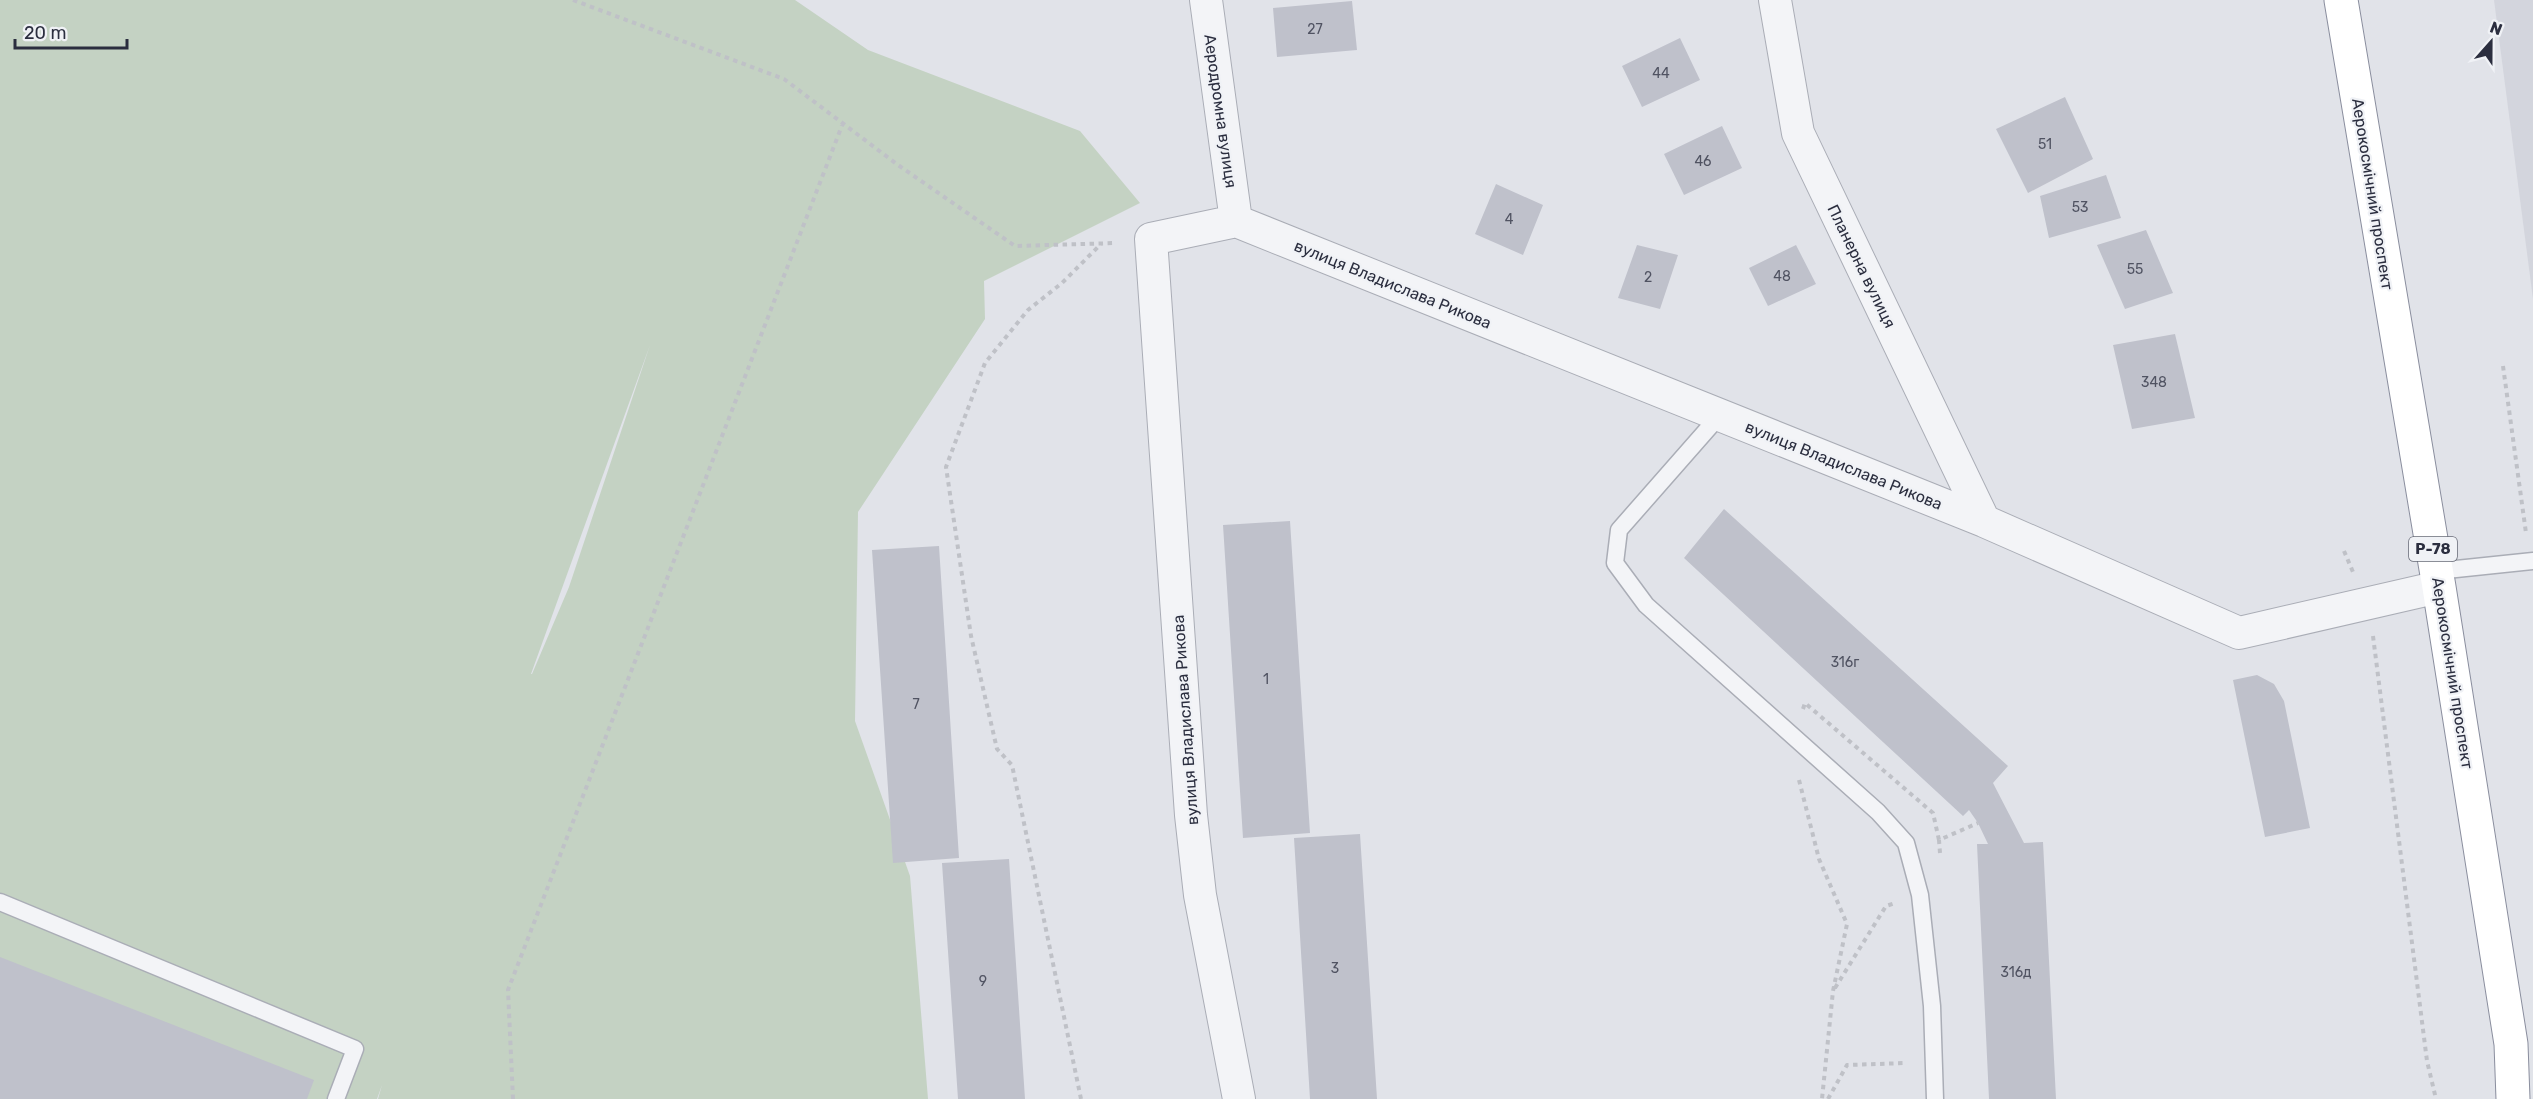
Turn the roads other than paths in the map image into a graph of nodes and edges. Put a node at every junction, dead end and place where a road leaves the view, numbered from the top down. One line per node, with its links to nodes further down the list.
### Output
1 (1206, 0): 4 (street, Аеродромна вулиця)
2 (1775, 0): 6 (street, Планерна вулиця)
3 (2341, 0): 8 (highway, Аерокосмічний проспект / Р-78)
4 (1236, 221): 5 (street, вулиця Владислава Рикова); 11 (street, вулиця Владислава Рикова)
5 (1720, 415): 6 (street, вулиця Владислава Рикова); 12 (lane)
6 (1984, 521): 8 (street, вулиця Владислава Рикова)
7 (2532, 561): 8 (lane)
8 (2438, 579): 13 (highway, Аерокосмічний проспект / Р-78)
9 (0, 902): 10 (lane)
10 (336, 1099)
11 (1239, 1099)
12 (1935, 1099)
13 (2513, 1099)

